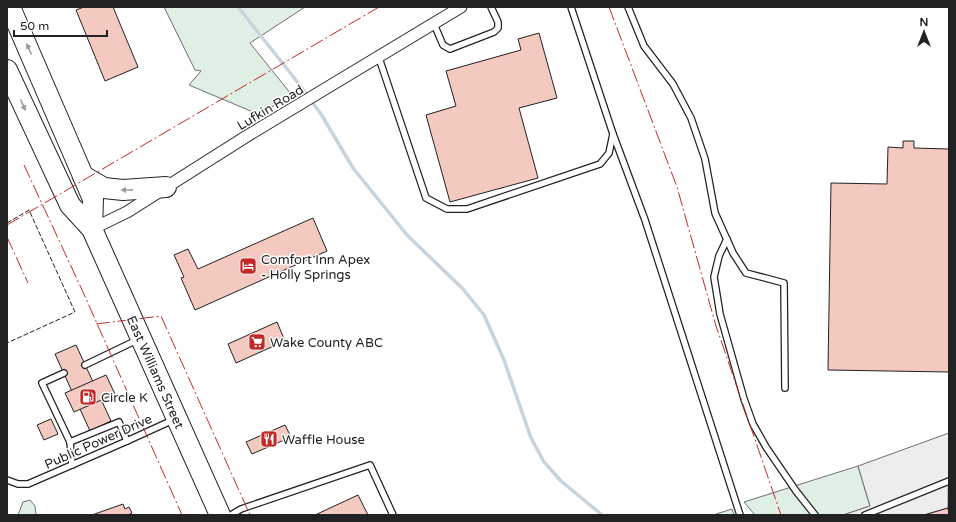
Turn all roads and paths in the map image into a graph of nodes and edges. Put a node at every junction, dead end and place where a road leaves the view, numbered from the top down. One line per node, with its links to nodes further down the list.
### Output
1 (10, 7): 10 (highway, East Williams Street, one-way to 1)
2 (461, 7): 6 (street, Lufkin Road)
3 (491, 7): 6 (lane)
4 (571, 7): 9 (lane)
5 (628, 7): 13 (lane)
6 (434, 24): 7 (street, Lufkin Road)
7 (379, 58): 9 (lane); 11 (street, Lufkin Road)
8 (7, 70): 12 (highway, East Williams Street, one-way to 12)
9 (613, 134): 27 (lane)
10 (83, 176): 11 (highway, one-way to 10); 12 (highway, East Williams Street)
11 (166, 187): 12 (street, Lufkin Road)
12 (92, 229): 14 (highway, East Williams Street)
13 (727, 239): 17 (lane); 28 (lane)
14 (141, 338): 15 (lane); 18 (highway, East Williams Street)
15 (85, 365)
16 (64, 374): 20 (lane)
17 (785, 388)
18 (177, 418): 19 (lane, Public Power Drive); 24 (highway, East Williams Street)
19 (127, 441): 20 (lane); 21 (lane, Public Power Drive)
20 (70, 442): 21 (lane)
21 (72, 465): 22 (lane, Public Power Drive)
22 (7, 480)
23 (949, 481): 29 (lane)
24 (220, 515)
25 (231, 515): 26 (lane)
26 (392, 515)
27 (740, 515)
28 (815, 515)
29 (865, 515)

